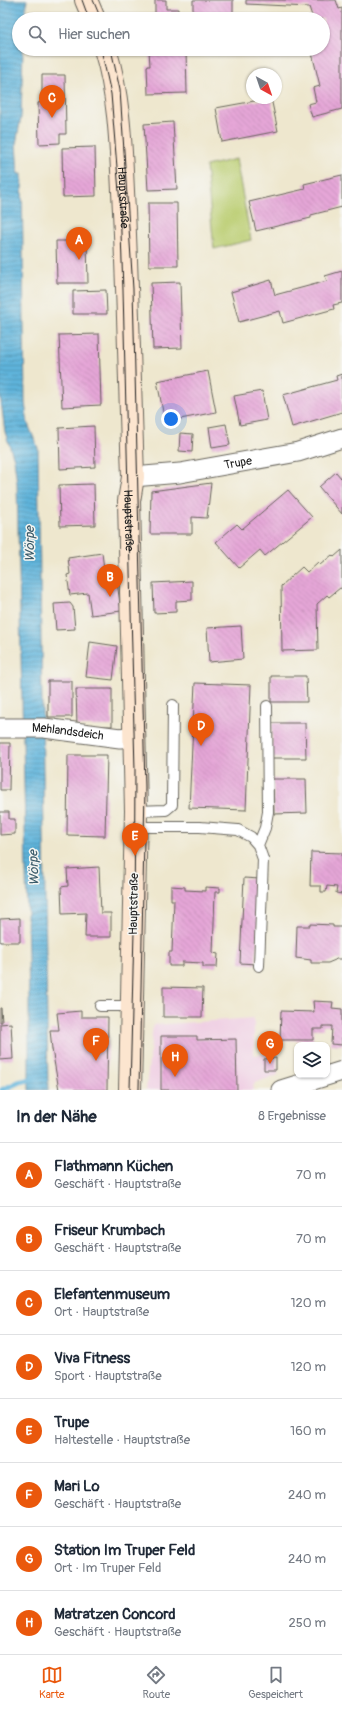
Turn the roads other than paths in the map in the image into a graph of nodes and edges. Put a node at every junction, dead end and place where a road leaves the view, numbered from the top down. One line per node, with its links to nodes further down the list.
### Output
1 (86, 0): 2 (street)
2 (91, 12)
3 (106, 56): 5 (street, Hauptstraße)
4 (342, 438): 5 (street, Trupe)
5 (133, 477): 9 (street, Hauptstraße)
6 (173, 704): 10 (lane)
7 (267, 706): 11 (lane)
8 (0, 728): 9 (street, Mehlandsdeich)
9 (134, 736): 10 (street, Hauptstraße)
10 (135, 819): 11 (lane); 14 (street, Hauptstraße)
11 (258, 845): 12 (lane)
12 (259, 966)
13 (100, 1006): 14 (lane)
14 (132, 1006): 16 (street, Hauptstraße)
15 (342, 1071): 17 (street)
16 (130, 1090)
17 (281, 1090)

